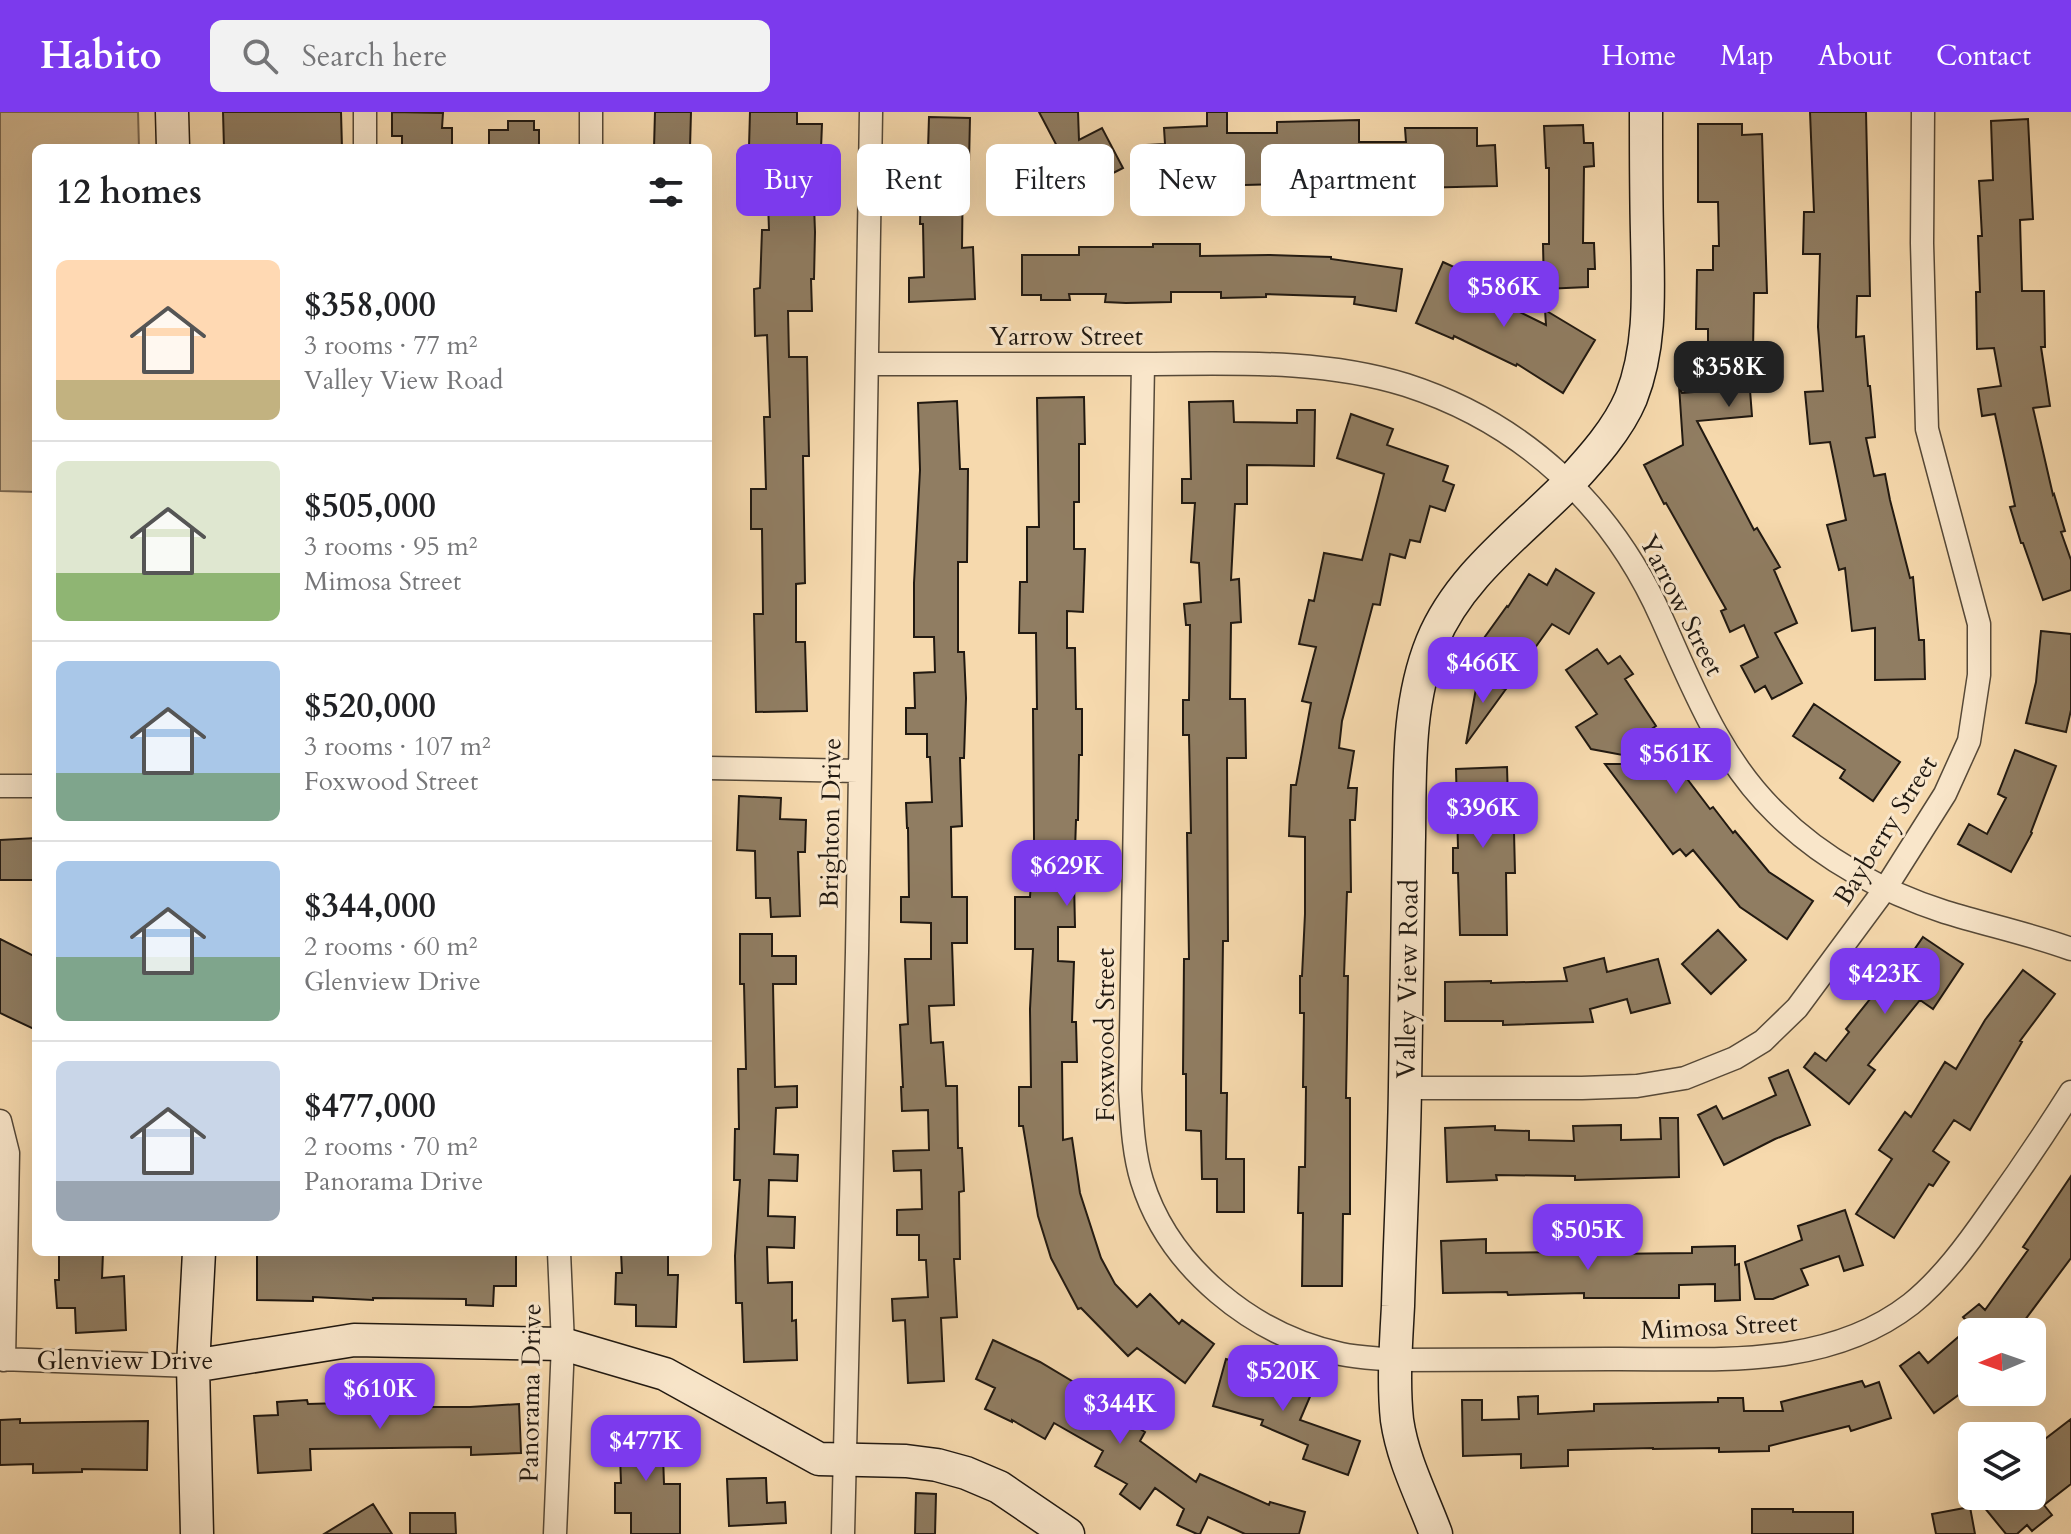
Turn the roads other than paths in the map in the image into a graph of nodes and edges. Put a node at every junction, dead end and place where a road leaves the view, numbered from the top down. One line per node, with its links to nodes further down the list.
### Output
1 (172, 112): 7 (street)
2 (365, 112): 8 (street)
3 (591, 112): 9 (street)
4 (871, 112): 10 (street, Brighton Drive)
5 (1646, 112): 12 (street, Valley View Road)
6 (1923, 112): 17 (street, Bayberry Street)
7 (173, 144)
8 (365, 144)
9 (591, 144)
10 (867, 364): 11 (street, Yarrow Street); 14 (street, Brighton Drive)
11 (1143, 364): 12 (street, Yarrow Street); 26 (street, Foxwood Street)
12 (1570, 482): 17 (street, Yarrow Street); 19 (street, Valley View Road)
13 (712, 768): 14 (street)
14 (858, 771): 28 (street, Brighton Drive)
15 (0, 786): 16 (street)
16 (32, 786)
17 (1885, 889): 18 (street, Yarrow Street); 19 (street, Bayberry Street)
18 (2071, 949)
19 (1405, 1088): 26 (street, Valley View Road)
20 (2071, 1092): 26 (street, Mimosa Street)
21 (0, 1121): 25 (street)
22 (199, 1256): 27 (street)
23 (559, 1256): 24 (street, Panorama Drive)
24 (563, 1344): 27 (street, Glenview Drive); 28 (street, Glenview Drive); 30 (street, Panorama Drive)
25 (2, 1360): 27 (street, Glenview Drive)
26 (1396, 1360): 33 (street, Valley View Road)
27 (193, 1366): 29 (street)
28 (846, 1461): 31 (street, Brighton Drive); 32 (street, Glenview Drive)
29 (197, 1534)
30 (555, 1534)
31 (843, 1534)
32 (1068, 1534)
33 (1436, 1534)

